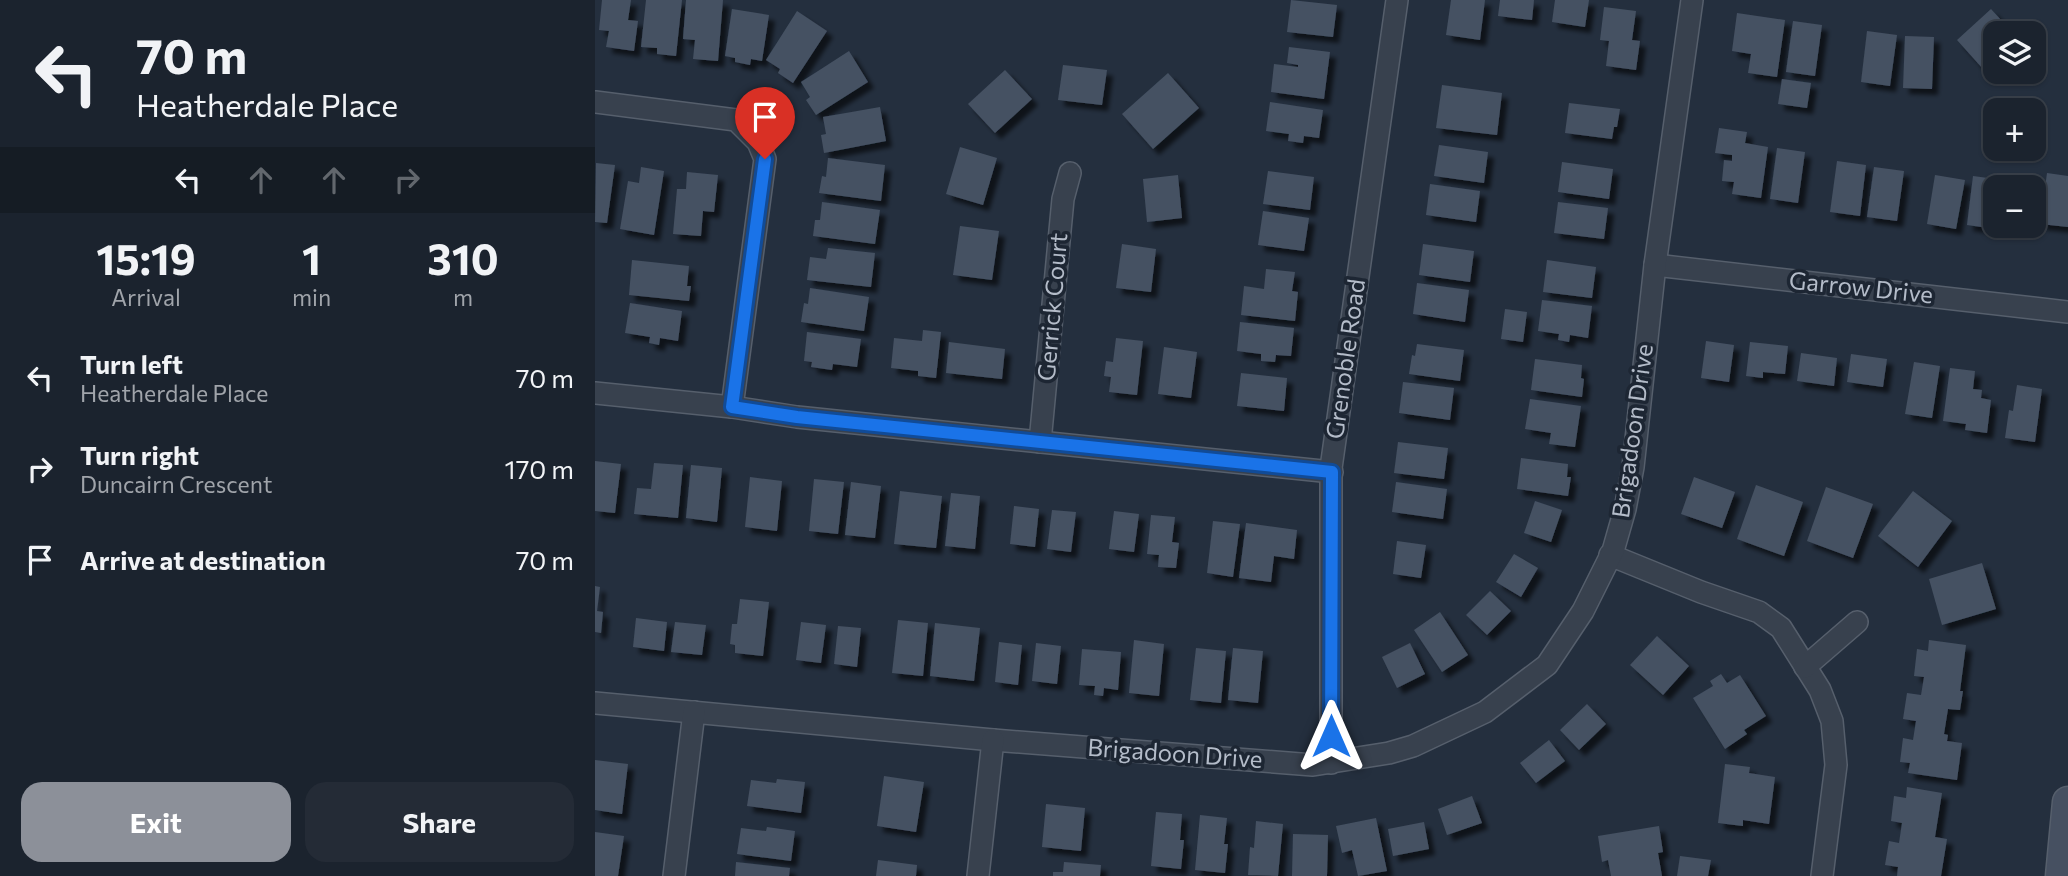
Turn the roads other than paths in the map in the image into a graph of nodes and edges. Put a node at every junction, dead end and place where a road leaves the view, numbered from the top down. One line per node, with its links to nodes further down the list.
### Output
1 (1397, 0): 10 (street, Grenoble Road)
2 (1692, 0): 5 (street, Brigadoon Drive)
3 (595, 102): 8 (street)
4 (1070, 173): 9 (street, Gerrick Court)
5 (1655, 265): 6 (street, Garrow Drive); 11 (street, Brigadoon Drive)
6 (2068, 312)
7 (595, 393): 8 (street)
8 (732, 407): 9 (street)
9 (1040, 442): 10 (street)
10 (1332, 472): 17 (street, Grenoble Road)
11 (1610, 555): 13 (street); 17 (street, Brigadoon Drive)
12 (1857, 622): 13 (street)
13 (1805, 667): 21 (street)
14 (595, 703): 15 (street, Brigadoon Drive)
15 (694, 712): 16 (street, Brigadoon Drive); 19 (street)
16 (993, 740): 17 (street, Brigadoon Drive); 20 (street)
17 (1331, 763)
18 (2068, 802): 22 (main road)
19 (674, 876)
20 (978, 876)
21 (1822, 876)
22 (2061, 876)

